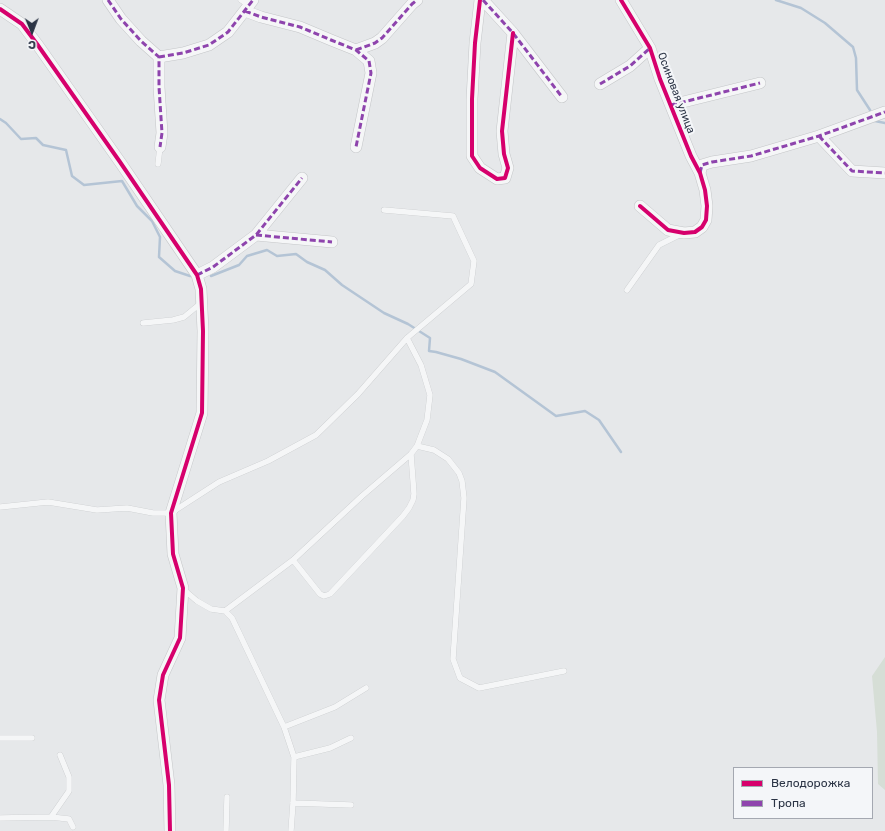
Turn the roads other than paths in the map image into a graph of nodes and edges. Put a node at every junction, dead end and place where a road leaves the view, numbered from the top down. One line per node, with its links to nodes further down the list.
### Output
1 (108, 0): 11 (street)
2 (417, 0): 10 (street)
3 (480, 0): 8 (street)
4 (484, 0): 8 (street)
5 (621, 0): 9 (street, Осиновая улица)
6 (247, 4): 10 (street); 11 (street)
7 (0, 9): 29 (street)
8 (513, 33): 14 (street)
9 (650, 48): 13 (street); 15 (street, Осиновая улица)
10 (356, 50): 19 (street)
11 (159, 57): 18 (street)
12 (760, 82): 15 (street)
13 (600, 84)
14 (562, 97)
15 (671, 105): 21 (street, Осиновая улица)
16 (885, 112): 17 (street)
17 (819, 136): 21 (street); 22 (street)
18 (160, 147): 20 (lane)
19 (356, 147)
20 (158, 164)
21 (700, 173): 26 (street, Осиновая улица)
22 (885, 173)
23 (302, 178): 27 (street)
24 (640, 206): 26 (street)
25 (384, 210): 33 (lane)
26 (684, 233): 30 (lane)
27 (256, 235): 28 (street); 29 (street)
28 (332, 242)
29 (197, 274): 31 (street)
30 (627, 290)
31 (201, 303): 32 (lane); 37 (street)
32 (143, 323)
33 (407, 338): 34 (lane); 37 (lane)
34 (417, 446): 35 (lane); 41 (lane)
35 (411, 454): 38 (lane); 38 (lane)
36 (0, 507): 37 (lane)
37 (171, 513): 39 (street)
38 (293, 560): 40 (lane)
39 (183, 588): 40 (lane); 55 (street)
40 (226, 611): 43 (lane)
41 (564, 671)
42 (366, 688): 43 (lane)
43 (284, 727): 48 (lane)
44 (0, 738): 45 (lane)
45 (32, 738)
46 (351, 738): 48 (lane)
47 (60, 754): 52 (lane)
48 (294, 757): 50 (lane)
49 (227, 797): 56 (lane)
50 (293, 803): 51 (lane); 57 (lane)
51 (351, 805)
52 (51, 817): 53 (lane); 54 (lane)
53 (0, 818)
54 (73, 828)
55 (170, 831)
56 (226, 831)
57 (291, 831)

